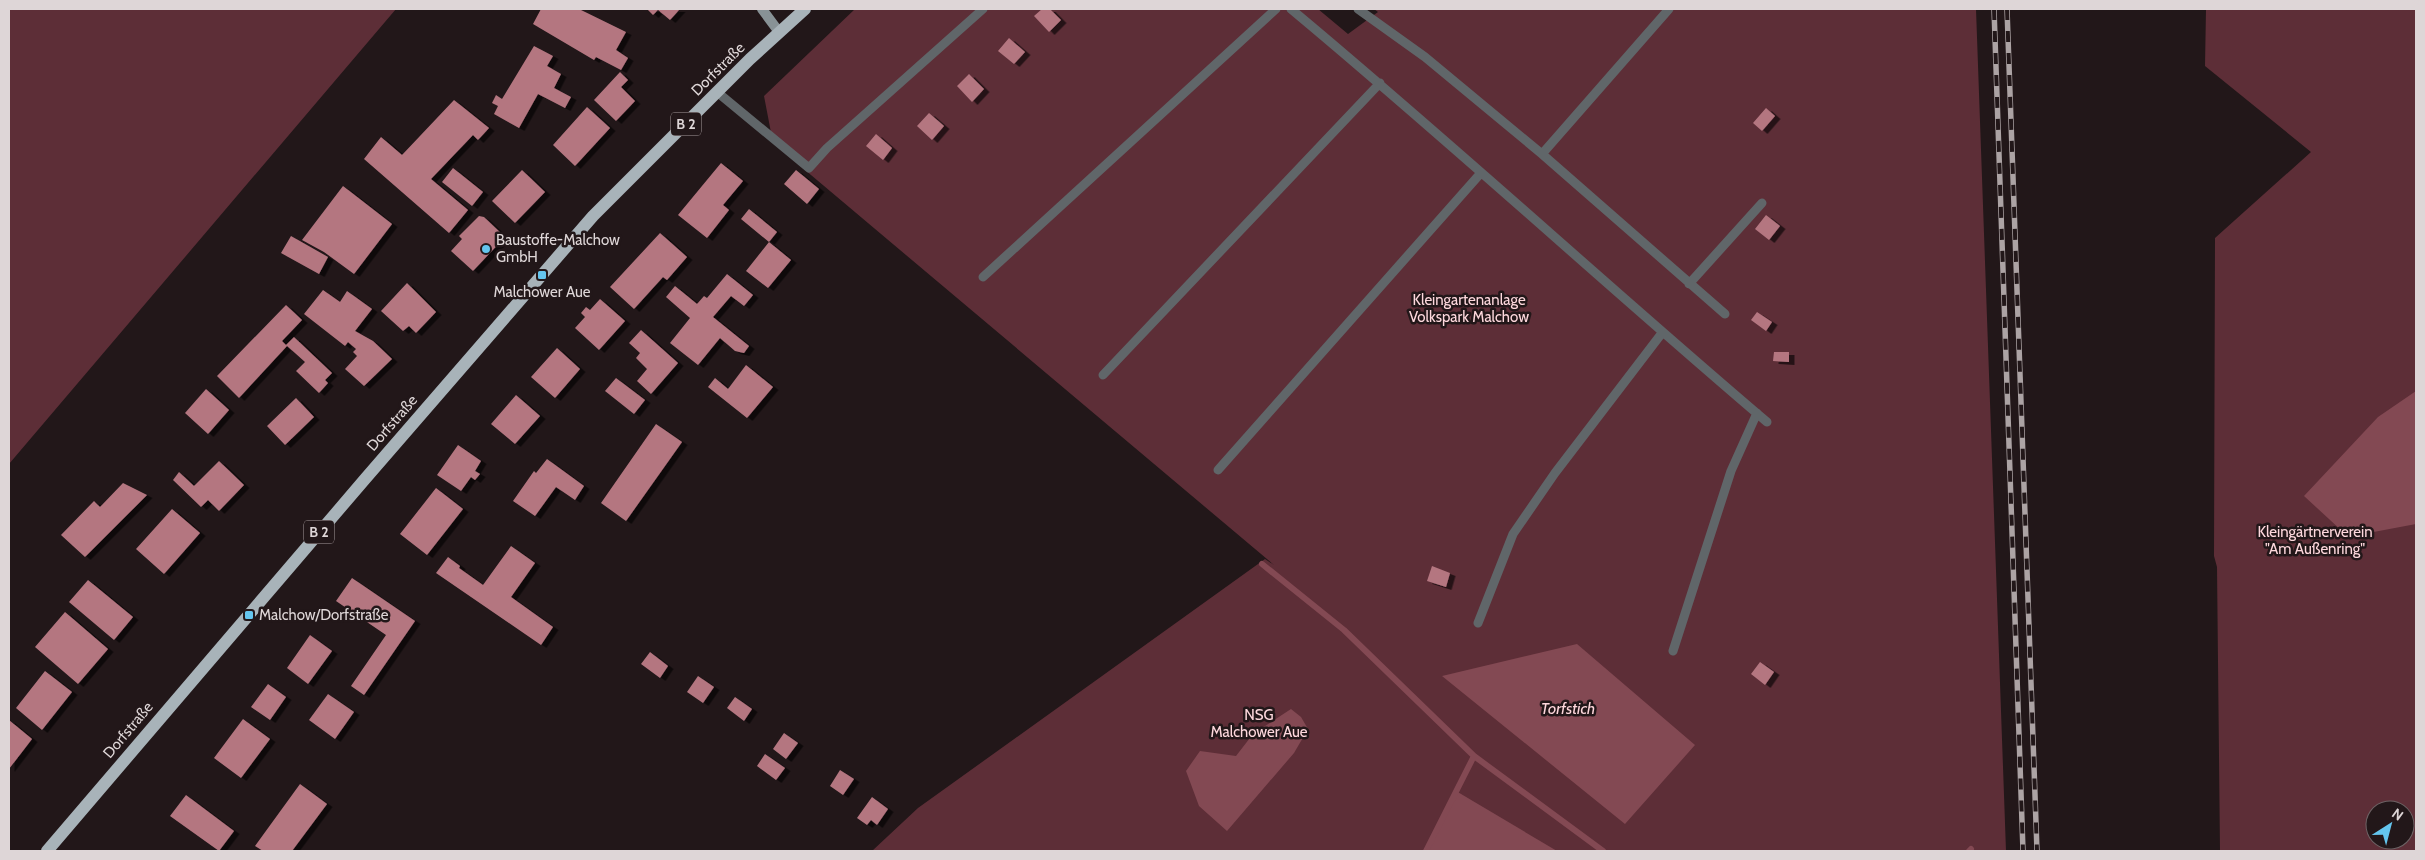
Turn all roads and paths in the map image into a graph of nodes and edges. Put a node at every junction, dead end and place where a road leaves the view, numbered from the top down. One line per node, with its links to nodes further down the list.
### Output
1 (762, 9): 9 (main road)
2 (806, 9): 9 (main road, B 2)
3 (983, 9): 11 (lane)
4 (1276, 9): 15 (lane)
5 (1291, 9): 10 (lane)
6 (1358, 9): 8 (lane)
7 (1669, 9): 12 (lane)
8 (1371, 11): 12 (lane)
9 (779, 32): 11 (main road, Dorfstraße / B 2)
10 (1380, 83): 13 (lane); 19 (lane)
11 (718, 92): 25 (main road, Dorfstraße / B 2)
12 (1542, 154): 16 (lane)
13 (1480, 174): 18 (lane); 22 (lane)
14 (1762, 203): 16 (lane)
15 (984, 277)
16 (1689, 284): 17 (lane)
17 (1725, 314)
18 (1662, 333): 20 (lane); 23 (lane)
19 (1103, 375)
20 (1757, 413): 21 (lane); 24 (lane)
21 (1767, 422)
22 (1218, 470)
23 (1478, 623)
24 (1673, 651)
25 (47, 851)

